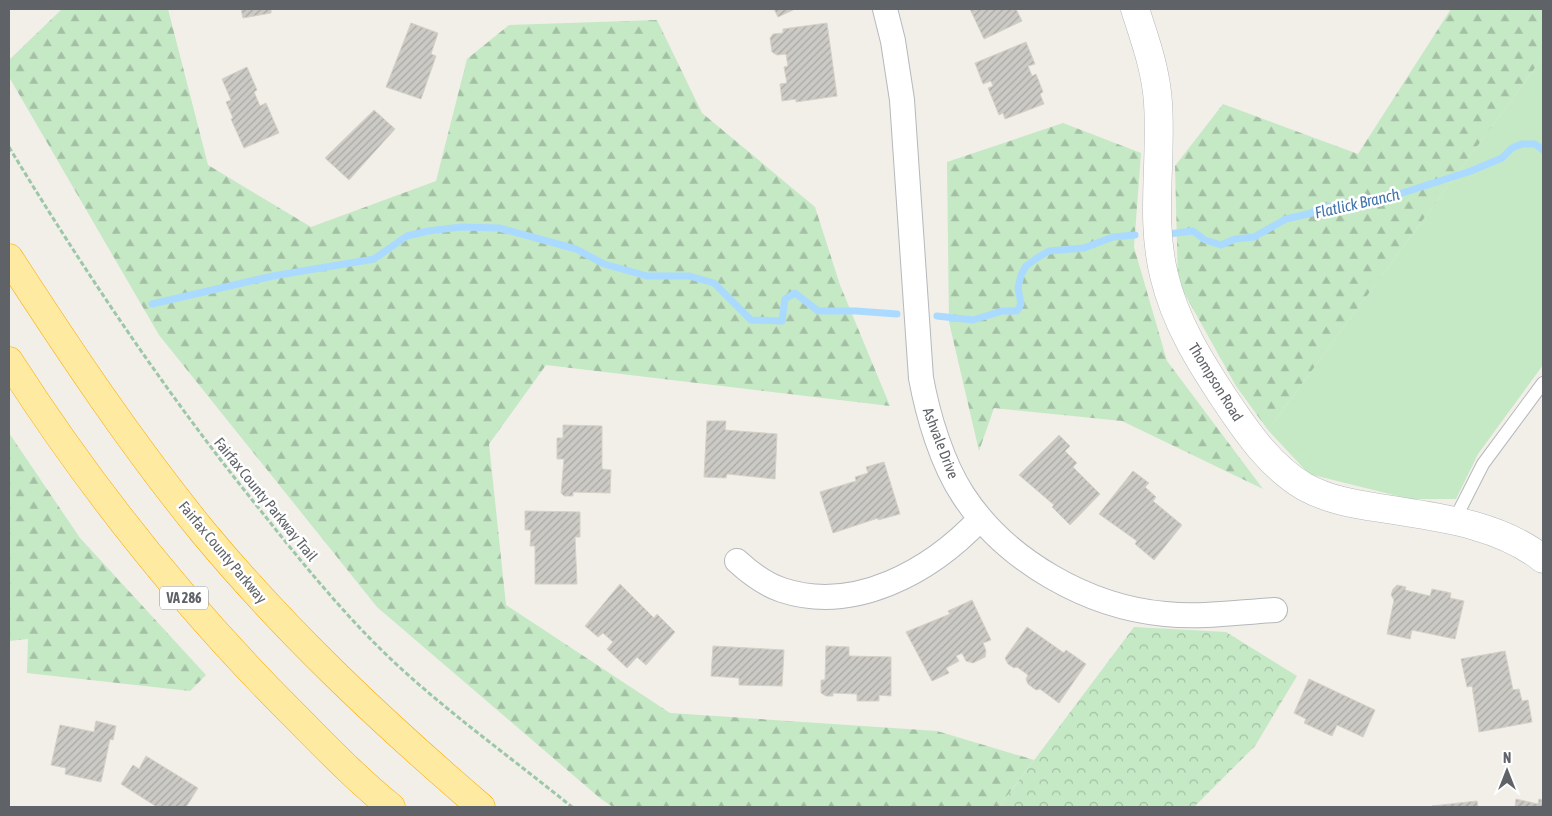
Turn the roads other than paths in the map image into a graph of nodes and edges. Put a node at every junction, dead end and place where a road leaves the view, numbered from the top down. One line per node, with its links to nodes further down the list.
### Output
1 (885, 9): 6 (street, Ashvale Drive)
2 (1134, 9): 7 (street, Thompson Road)
3 (9, 258): 12 (highway, Fairfax County Parkway)
4 (9, 361): 11 (highway, VA 286)
5 (1543, 382): 7 (lane)
6 (980, 519): 9 (street); 10 (street, Ashvale Drive)
7 (1454, 521): 8 (street, Thompson Road)
8 (1543, 558)
9 (737, 561)
10 (1275, 610)
11 (391, 807)
12 (481, 807)

